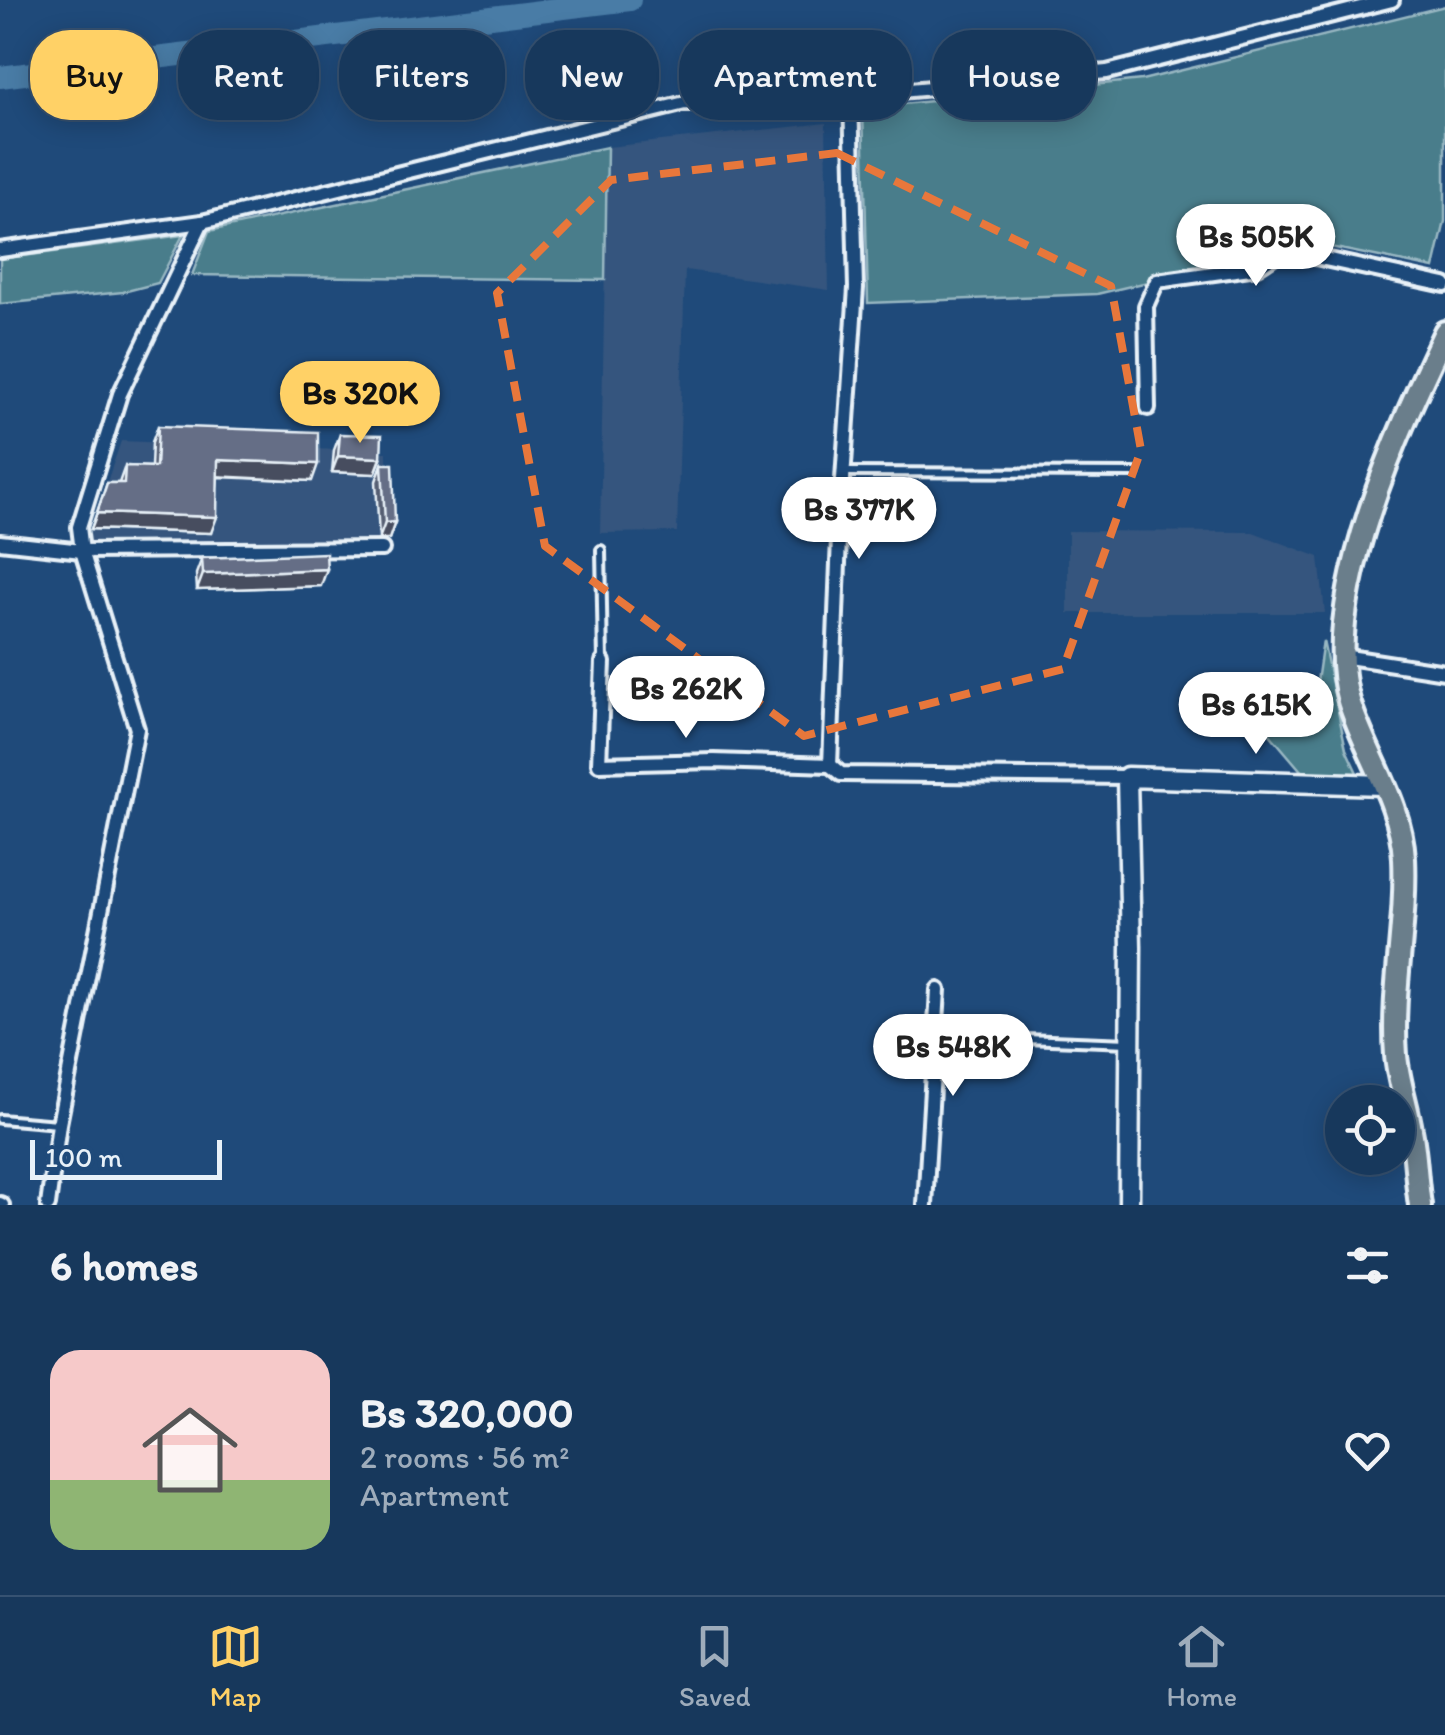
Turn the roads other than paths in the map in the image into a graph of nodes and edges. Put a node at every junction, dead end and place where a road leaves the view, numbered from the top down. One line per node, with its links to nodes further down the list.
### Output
1 (1392, 0): 2 (street)
2 (912, 90)
3 (679, 105): 5 (street)
4 (852, 120): 10 (street)
5 (202, 222): 6 (street); 14 (street)
6 (0, 250)
7 (1445, 285): 9 (street)
8 (1445, 332): 16 (main road)
9 (1148, 408)
10 (843, 472): 11 (lane); 19 (street)
11 (1135, 473)
12 (0, 542): 14 (street)
13 (382, 549): 14 (street)
14 (82, 550): 26 (street)
15 (601, 550): 17 (lane)
16 (1342, 656): 18 (street); 21 (main road)
17 (603, 662): 19 (street)
18 (1445, 672)
19 (830, 765): 20 (street)
20 (1127, 778): 21 (main road); 23 (main road)
21 (1384, 784): 30 (main road)
22 (938, 990): 24 (street)
23 (1130, 1044): 24 (lane); 29 (main road)
24 (934, 1052): 28 (street)
25 (0, 1119): 26 (lane)
26 (59, 1124): 27 (street)
27 (48, 1205)
28 (925, 1205)
29 (1130, 1205)
30 (1420, 1205)

